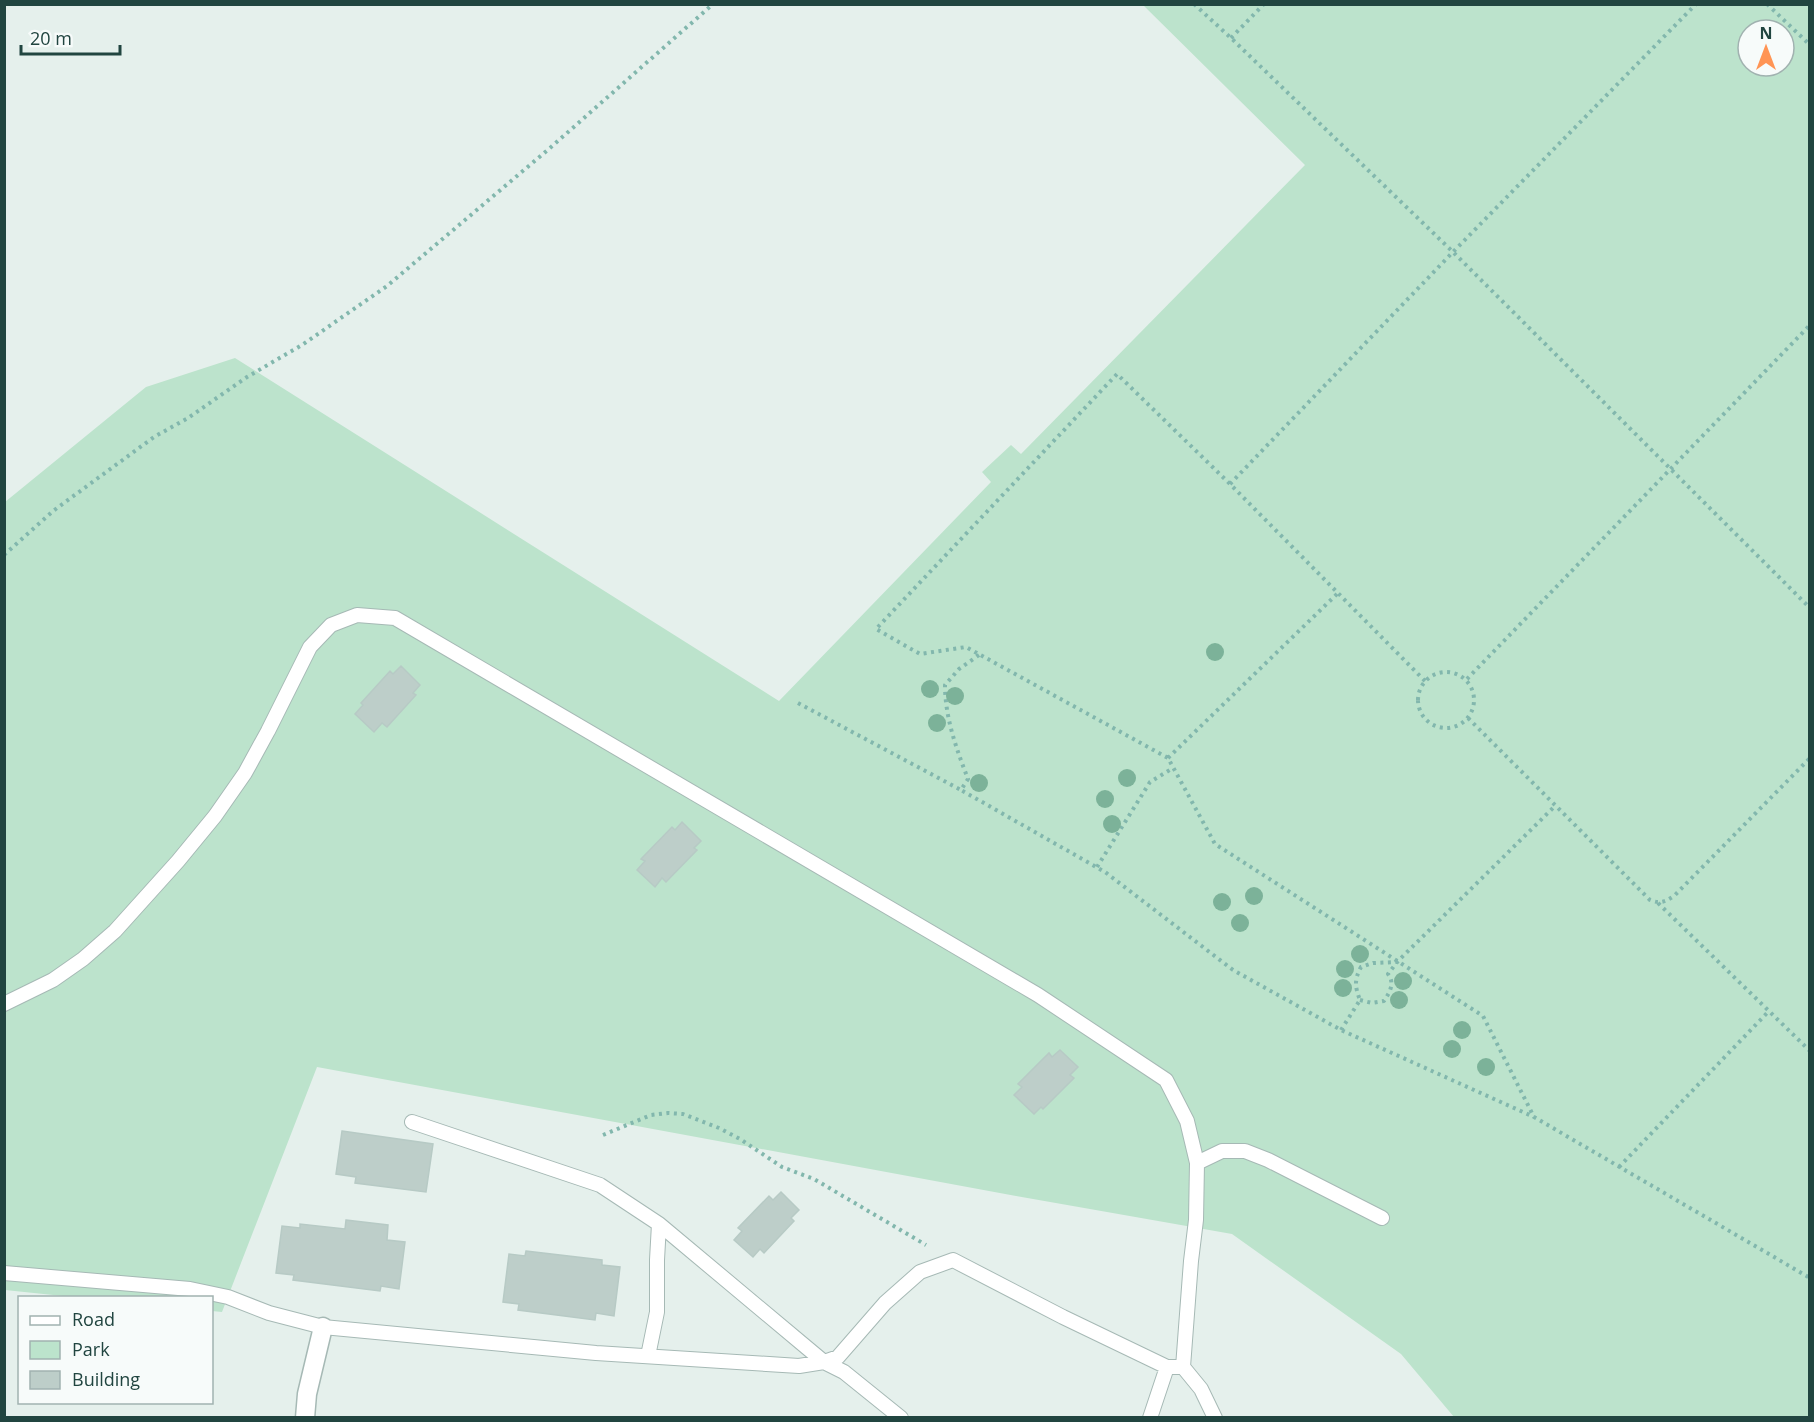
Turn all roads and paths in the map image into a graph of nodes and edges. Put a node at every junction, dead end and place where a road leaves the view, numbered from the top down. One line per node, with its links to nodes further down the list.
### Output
1 (713, 4): 12 (path)
2 (1194, 4): 6 (path)
3 (1264, 4): 6 (path)
4 (1696, 4): 8 (path)
5 (1767, 4): 7 (path)
6 (1231, 38): 8 (path)
7 (1809, 45)
8 (1453, 252): 10 (path); 11 (path)
9 (1809, 325): 10 (path)
10 (1671, 469): 14 (path); 16 (path)
11 (1230, 484): 13 (path); 15 (path)
12 (4, 555)
13 (1338, 593): 17 (path); 20 (path)
14 (1809, 608)
15 (980, 655): 20 (path); 23 (path)
16 (1467, 678): 17 (path); 19 (path)
17 (1425, 681): 19 (path)
18 (798, 703): 23 (path)
19 (1468, 718): 24 (path)
20 (1168, 758): 22 (path)
21 (1809, 758): 26 (path)
22 (1173, 768): 25 (path); 27 (path)
23 (961, 790): 25 (path)
24 (1555, 806): 26 (path); 27 (path)
25 (1097, 867): 31 (path)
26 (1658, 903): 30 (path)
27 (1398, 962): 28 (path); 28 (path); 33 (path)
28 (1360, 1000): 31 (path)
29 (4, 1004): 36 (lane)
30 (1769, 1011): 32 (path); 37 (path)
31 (1341, 1030): 33 (path)
32 (1809, 1051)
33 (1534, 1117): 37 (path)
34 (412, 1122): 39 (lane)
35 (603, 1135): 40 (path)
36 (1197, 1163): 38 (lane); 46 (lane)
37 (1619, 1167): 42 (path)
38 (1382, 1218)
39 (659, 1224): 44 (lane); 45 (lane)
40 (952, 1260): 45 (lane); 47 (lane)
41 (4, 1273): 43 (lane)
42 (1809, 1278)
43 (323, 1327): 44 (lane); 49 (street)
44 (648, 1356): 45 (lane)
45 (824, 1362): 48 (lane)
46 (1183, 1366): 47 (lane); 51 (lane)
47 (1167, 1367): 50 (lane)
48 (894, 1415)
49 (305, 1418)
50 (1150, 1418)
51 (1215, 1418)

